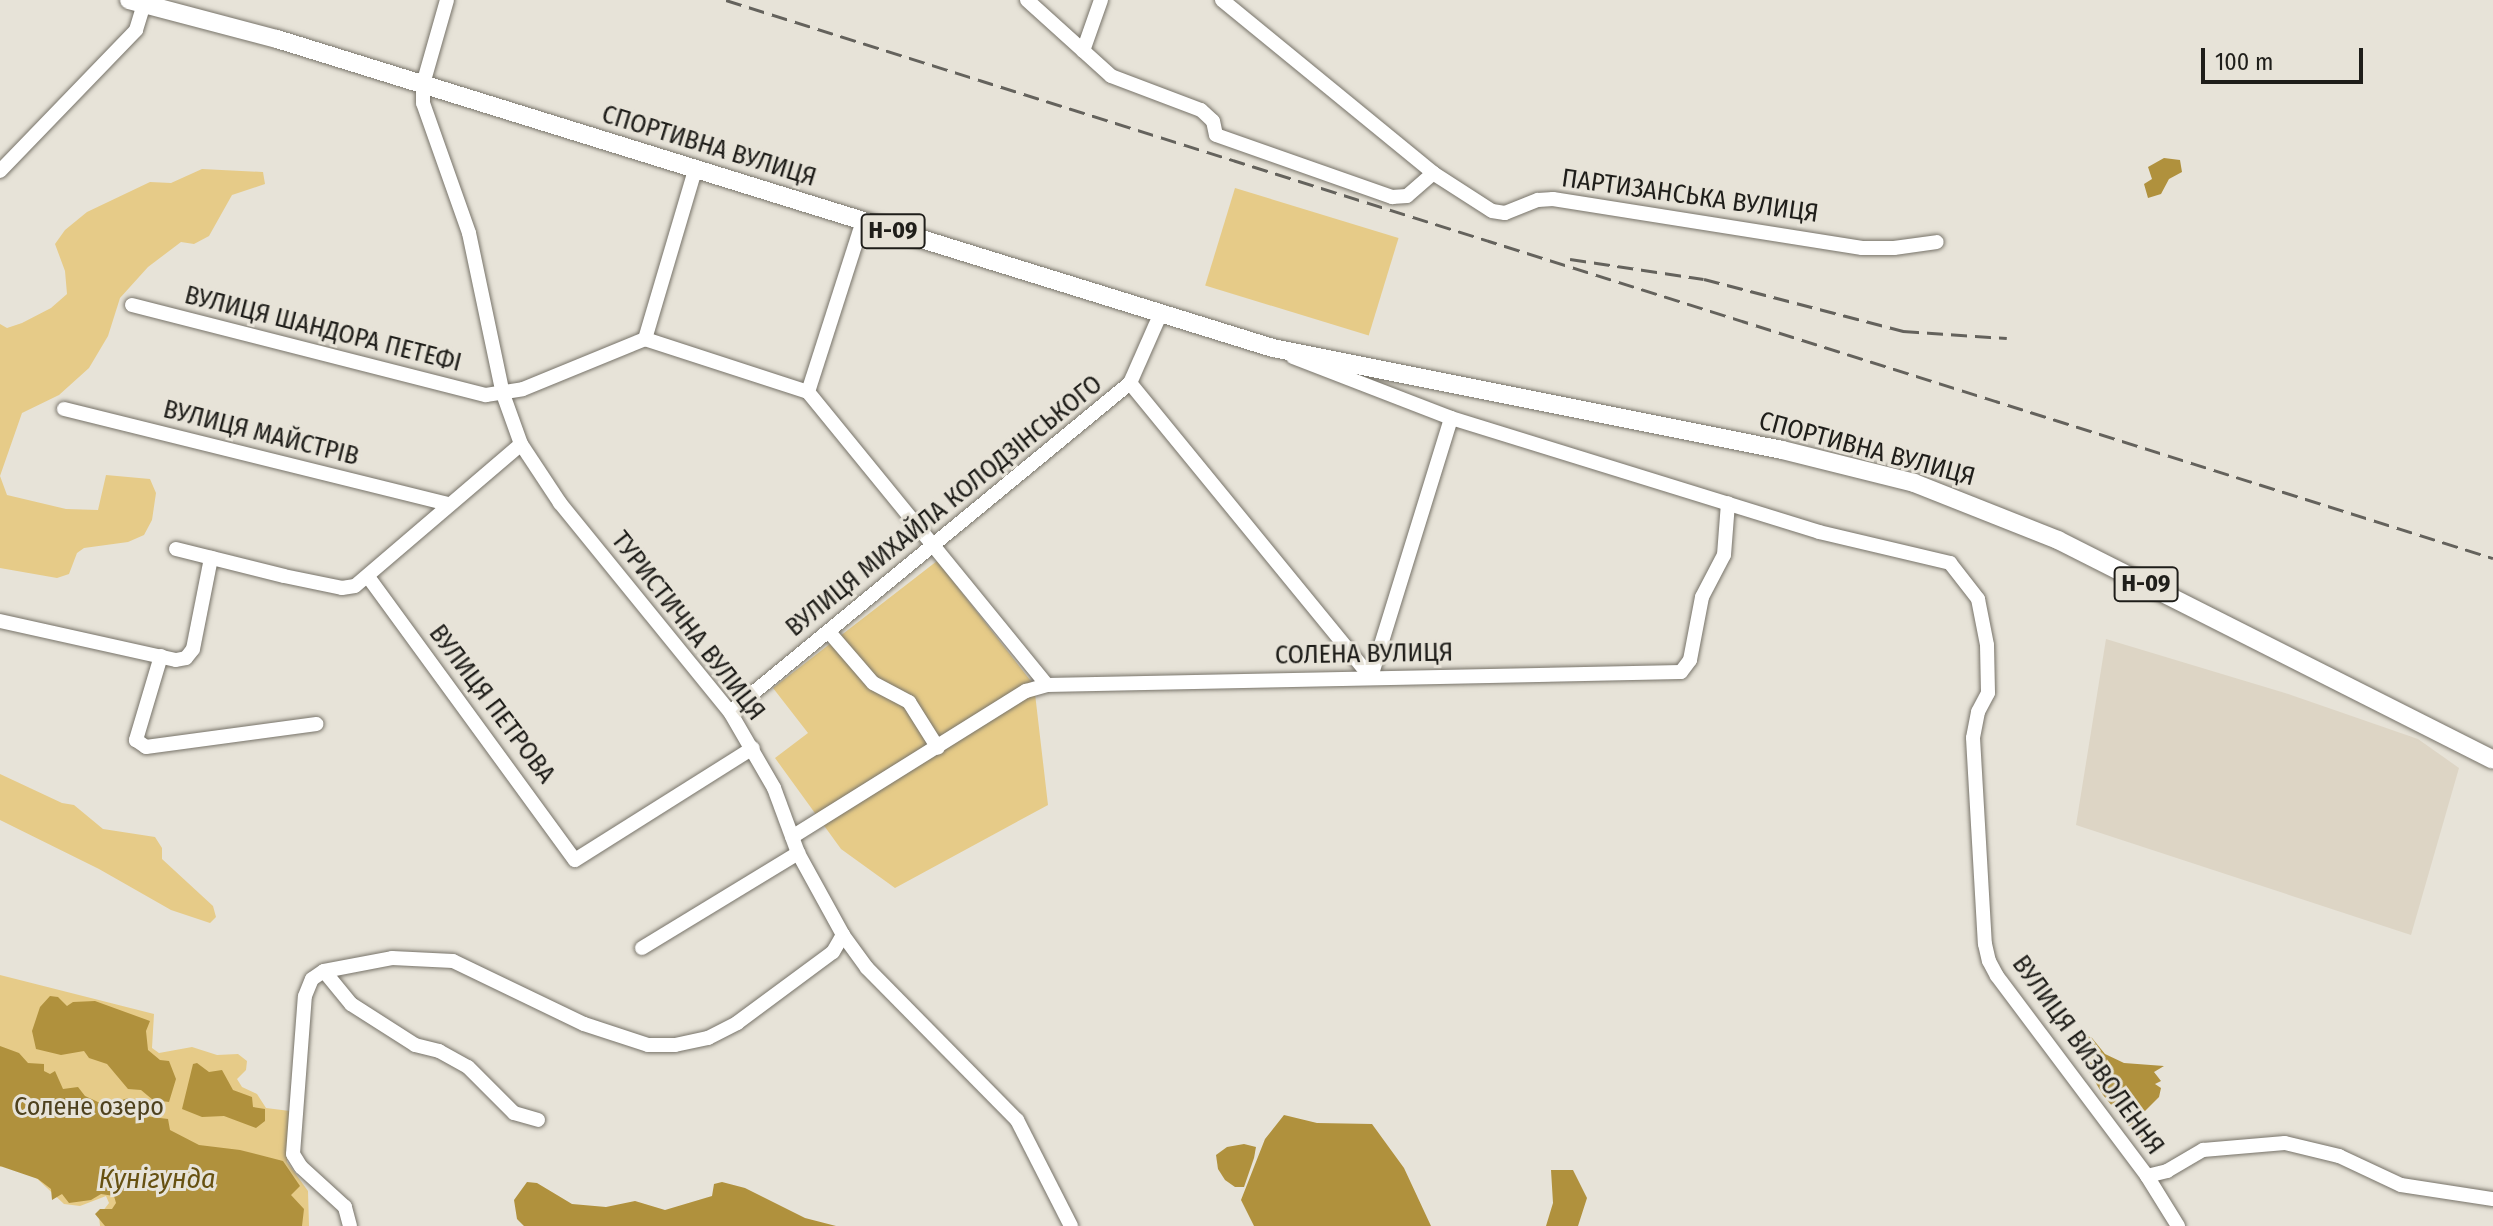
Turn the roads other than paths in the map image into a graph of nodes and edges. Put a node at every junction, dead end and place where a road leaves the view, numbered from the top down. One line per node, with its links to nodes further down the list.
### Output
1 (447, 0): 7 (street)
2 (1027, 0): 6 (street)
3 (1101, 0): 6 (street)
4 (1222, 0): 10 (street, ПАРТИЗАНСЬКА ВУЛИЦЯ)
5 (136, 2): 7 (main road, СПОРТИВНА ВУЛИЦЯ / Н-09); 9 (street)
6 (1083, 51): 10 (street)
7 (423, 84): 8 (main road, СПОРТИВНА ВУЛИЦЯ / Н-09); 19 (street, ТУРИСТИЧНА ВУЛИЦЯ)
8 (695, 170): 11 (main road, СПОРТИВНА ВУЛИЦЯ / Н-09); 15 (street)
9 (0, 171)
10 (1433, 173): 12 (street, ПАРТИЗАНСЬКА ВУЛИЦЯ)
11 (863, 221): 14 (main road, СПОРТИВНА ВУЛИЦЯ / Н-09); 18 (street)
12 (1937, 242)
13 (132, 305): 19 (street, ВУЛИЦЯ ШАНДОРА ПЕТЕФІ)
14 (1160, 315): 16 (main road, СПОРТИВНА ВУЛИЦЯ / Н-09); 17 (street, ВУЛИЦЯ МИХАЙЛА КОЛОДЗІНСЬКОГО)
15 (645, 339): 18 (street); 19 (street)
16 (1273, 348): 21 (street, СПОРТИВНА ВУЛИЦЯ); 39 (main road, СПОРТИВНА ВУЛИЦЯ / Н-09)
17 (1130, 383): 25 (street, ВУЛИЦЯ МИХАЙЛА КОЛОДЗІНСЬКОГО); 33 (street)
18 (808, 392): 25 (street)
19 (503, 394): 22 (street, ТУРИСТИЧНА ВУЛИЦЯ)
20 (64, 409): 24 (street, ВУЛИЦЯ МАЙСТРІВ)
21 (1451, 418): 23 (street, СПОРТИВНА ВУЛИЦЯ); 33 (street)
22 (521, 444): 24 (street); 35 (street, ТУРИСТИЧНА ВУЛИЦЯ)
23 (1728, 503): 28 (street, СПОРТИВНА ВУЛИЦЯ); 33 (street, СОЛЕНА ВУЛИЦЯ)
24 (448, 504): 29 (street)
25 (935, 546): 31 (street, ВУЛИЦЯ МИХАЙЛА КОЛОДЗІНСЬКОГО); 34 (street)
26 (176, 549): 27 (street)
27 (211, 558): 29 (street); 32 (street)
28 (1961, 577): 46 (street, ВУЛИЦЯ ВИЗВОЛЕННЯ)
29 (369, 578): 37 (street, ВУЛИЦЯ ПЕТРОВА)
30 (0, 621): 32 (street)
31 (829, 632): 35 (street, ВУЛИЦЯ МИХАЙЛА КОЛОДЗІНСЬКОГО); 38 (street)
32 (161, 656): 36 (street)
33 (1371, 677): 34 (street, СОЛЕНА ВУЛИЦЯ)
34 (1047, 685): 38 (street)
35 (730, 712): 37 (street, ТУРИСТИЧНА ВУЛИЦЯ)
36 (316, 724)
37 (753, 748): 40 (street, ТУРИСТИЧНА ВУЛИЦЯ)
38 (938, 748): 40 (street)
39 (2493, 760)
40 (792, 837): 41 (street, ТУРИСТИЧНА ВУЛИЦЯ)
41 (798, 853): 42 (street, ТУРИСТИЧНА ВУЛИЦЯ); 43 (street)
42 (843, 935): 44 (street); 49 (street, ТУРИСТИЧНА ВУЛИЦЯ)
43 (642, 948)
44 (324, 971): 45 (street); 48 (street)
45 (538, 1120)
46 (2147, 1176): 47 (street); 50 (street, ВУЛИЦЯ ВИЗВОЛЕННЯ)
47 (2493, 1199)
48 (350, 1226)
49 (1071, 1226)
50 (2178, 1226)

